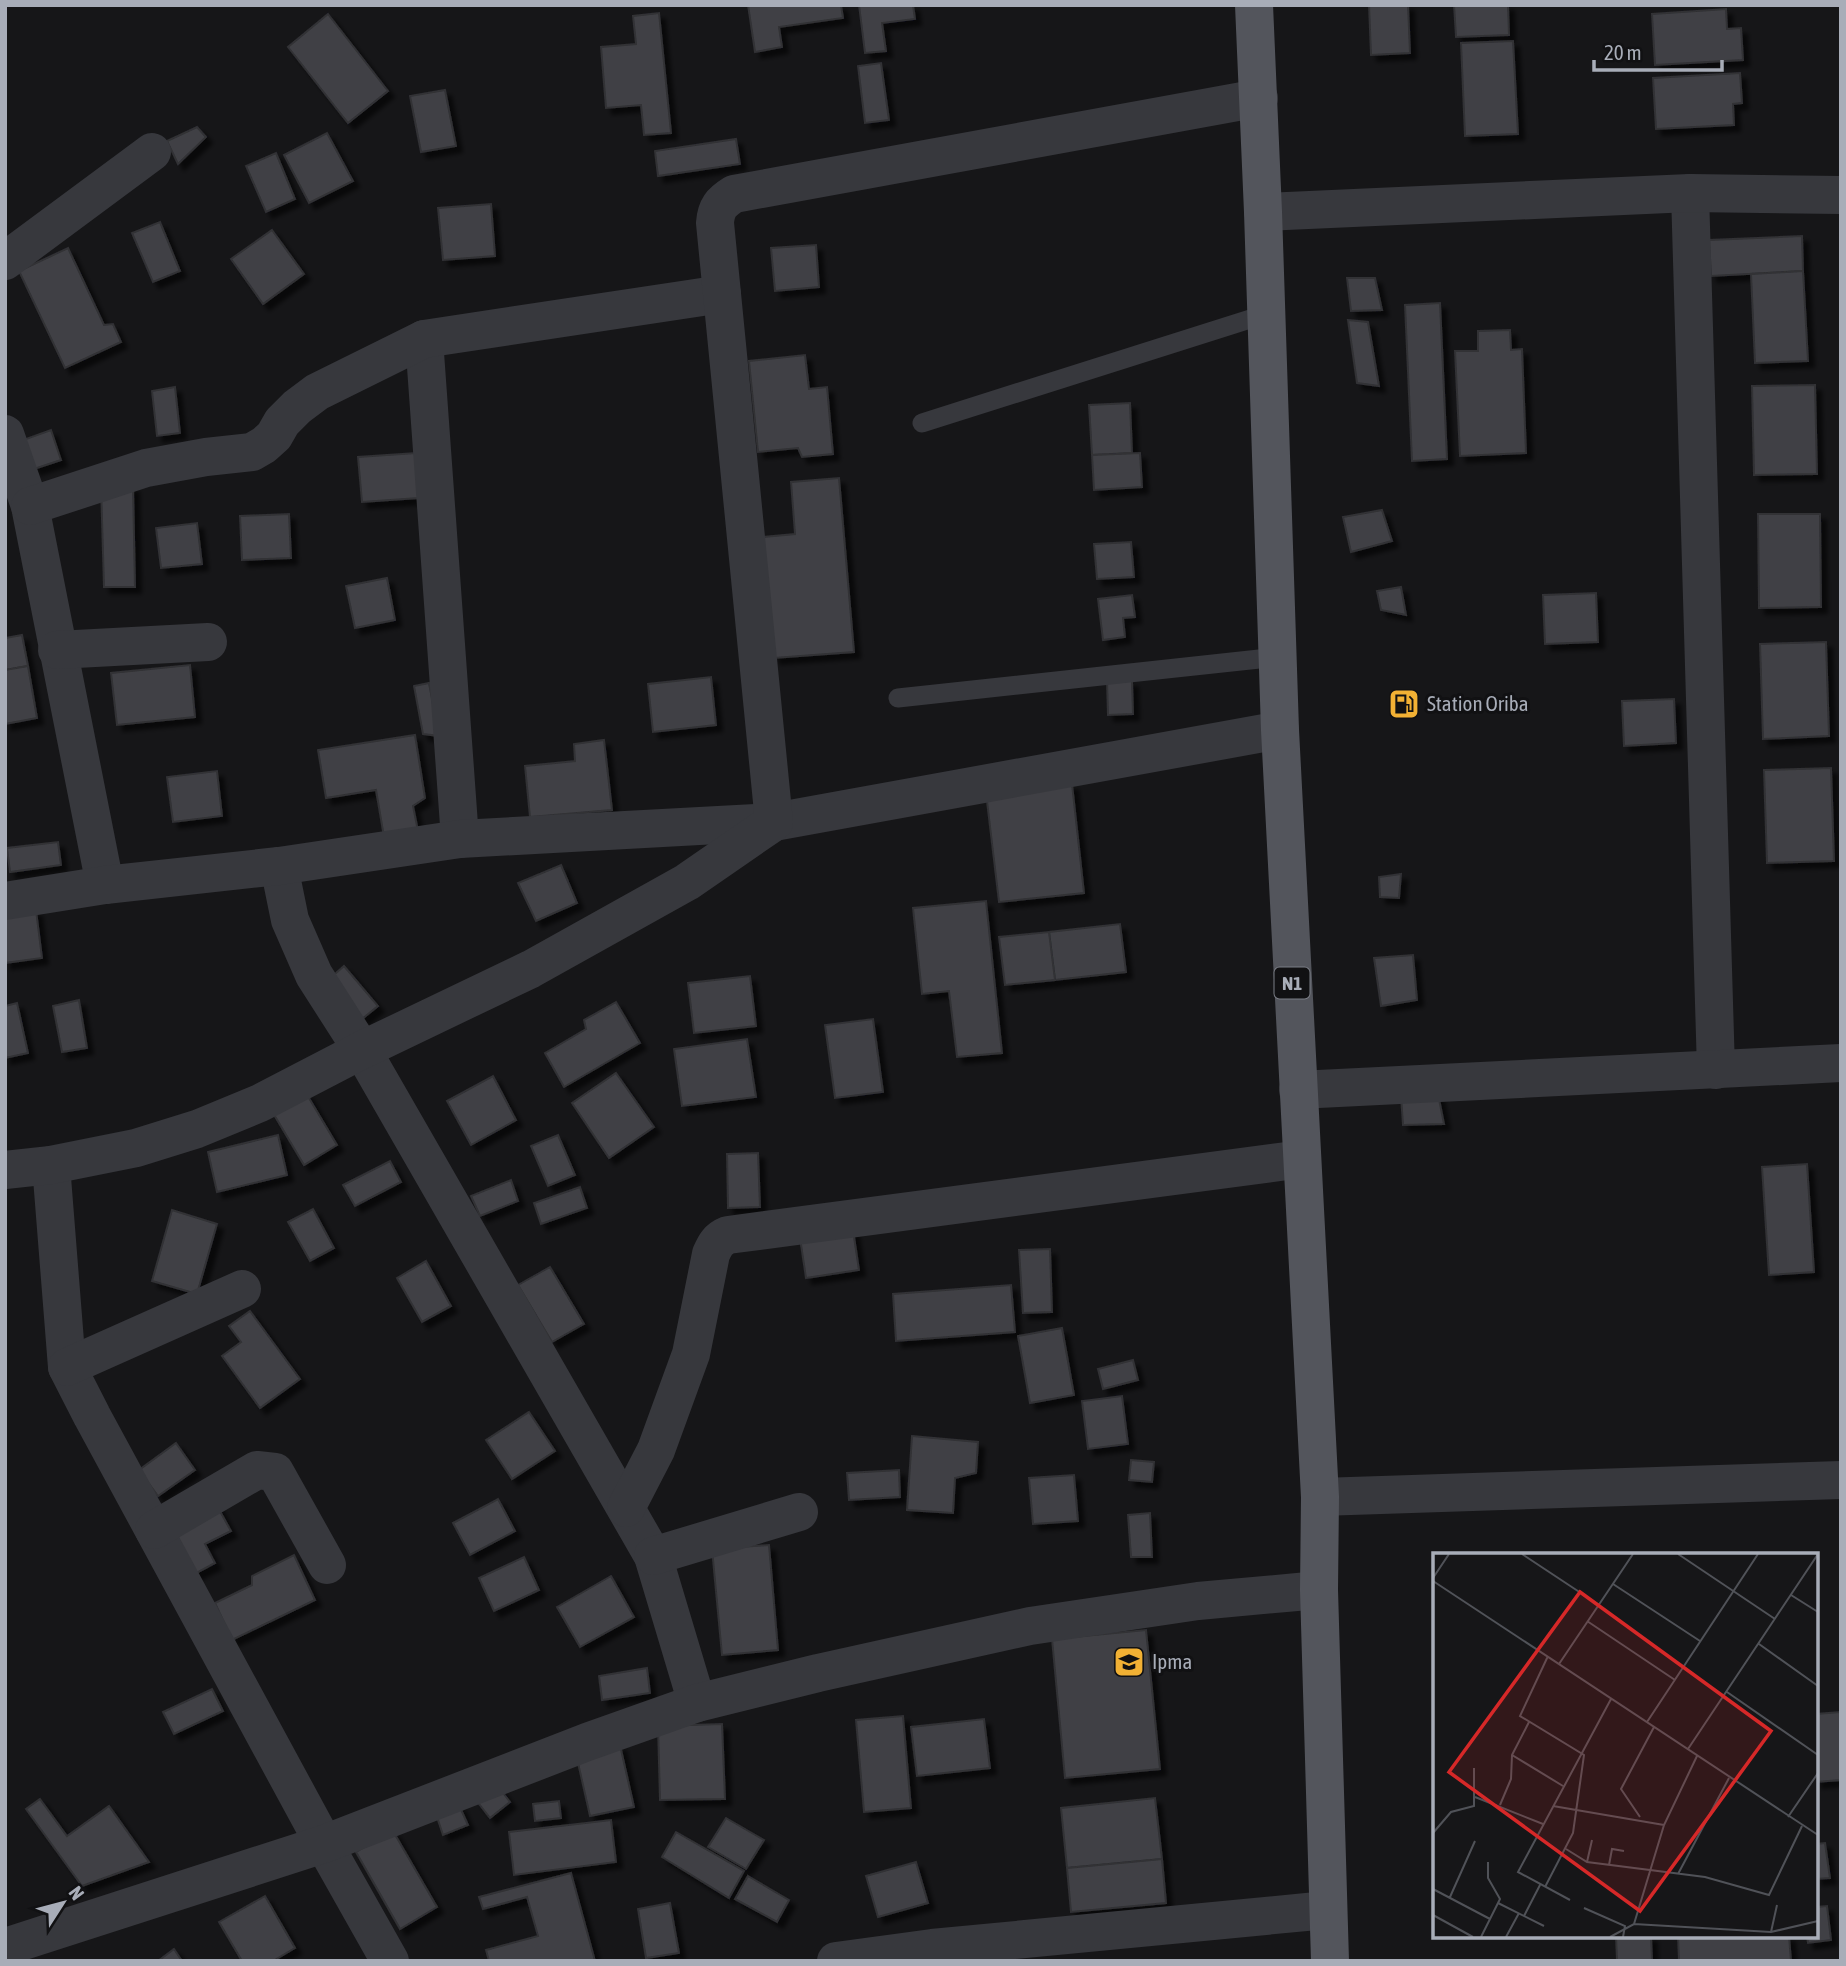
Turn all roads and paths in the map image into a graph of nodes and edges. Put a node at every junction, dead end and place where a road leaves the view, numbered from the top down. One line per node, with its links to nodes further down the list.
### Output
1 (1254, 5): 2 (main road, N1)
2 (1259, 98): 6 (main road, N1); 8 (street)
3 (152, 152): 7 (street)
4 (1690, 193): 5 (street); 6 (street); 26 (street)
5 (1841, 195)
6 (1263, 212): 9 (main road, N1)
7 (5, 261)
8 (722, 294): 10 (street); 19 (street)
9 (1266, 314): 11 (lane); 16 (main road, N1)
10 (424, 339): 13 (street); 20 (street)
11 (922, 423)
12 (5, 434): 13 (street)
13 (30, 506): 15 (street)
14 (208, 642): 15 (street)
15 (57, 650): 22 (street)
16 (1278, 657): 17 (lane); 18 (main road, N1)
17 (898, 698)
18 (1280, 730): 19 (street); 27 (main road, N1)
19 (775, 822): 20 (street); 24 (street)
20 (460, 839): 21 (street)
21 (279, 866): 22 (street); 24 (street)
22 (106, 885): 23 (street)
23 (5, 901)
24 (362, 1050): 29 (street); 35 (street)
25 (1841, 1063): 26 (street)
26 (1716, 1070): 27 (street)
27 (1298, 1090): 28 (main road, N1)
28 (1303, 1159): 34 (main road, N1); 35 (street)
29 (51, 1165): 30 (street); 32 (street)
30 (5, 1170)
31 (242, 1289): 32 (street)
32 (67, 1367): 37 (street)
33 (1841, 1480): 34 (street)
34 (1320, 1497): 40 (main road, N1)
35 (626, 1508): 38 (street)
36 (799, 1512): 38 (street)
37 (153, 1530): 39 (street); 42 (street)
38 (653, 1556): 41 (street)
39 (327, 1564)
40 (1319, 1590): 41 (street); 43 (main road, N1)
41 (697, 1703): 42 (street)
42 (324, 1844): 44 (street); 45 (street)
43 (1328, 1910): 46 (street); 47 (main road, N1)
44 (5, 1947)
45 (390, 1961)
46 (836, 1961)
47 (1330, 1961)

